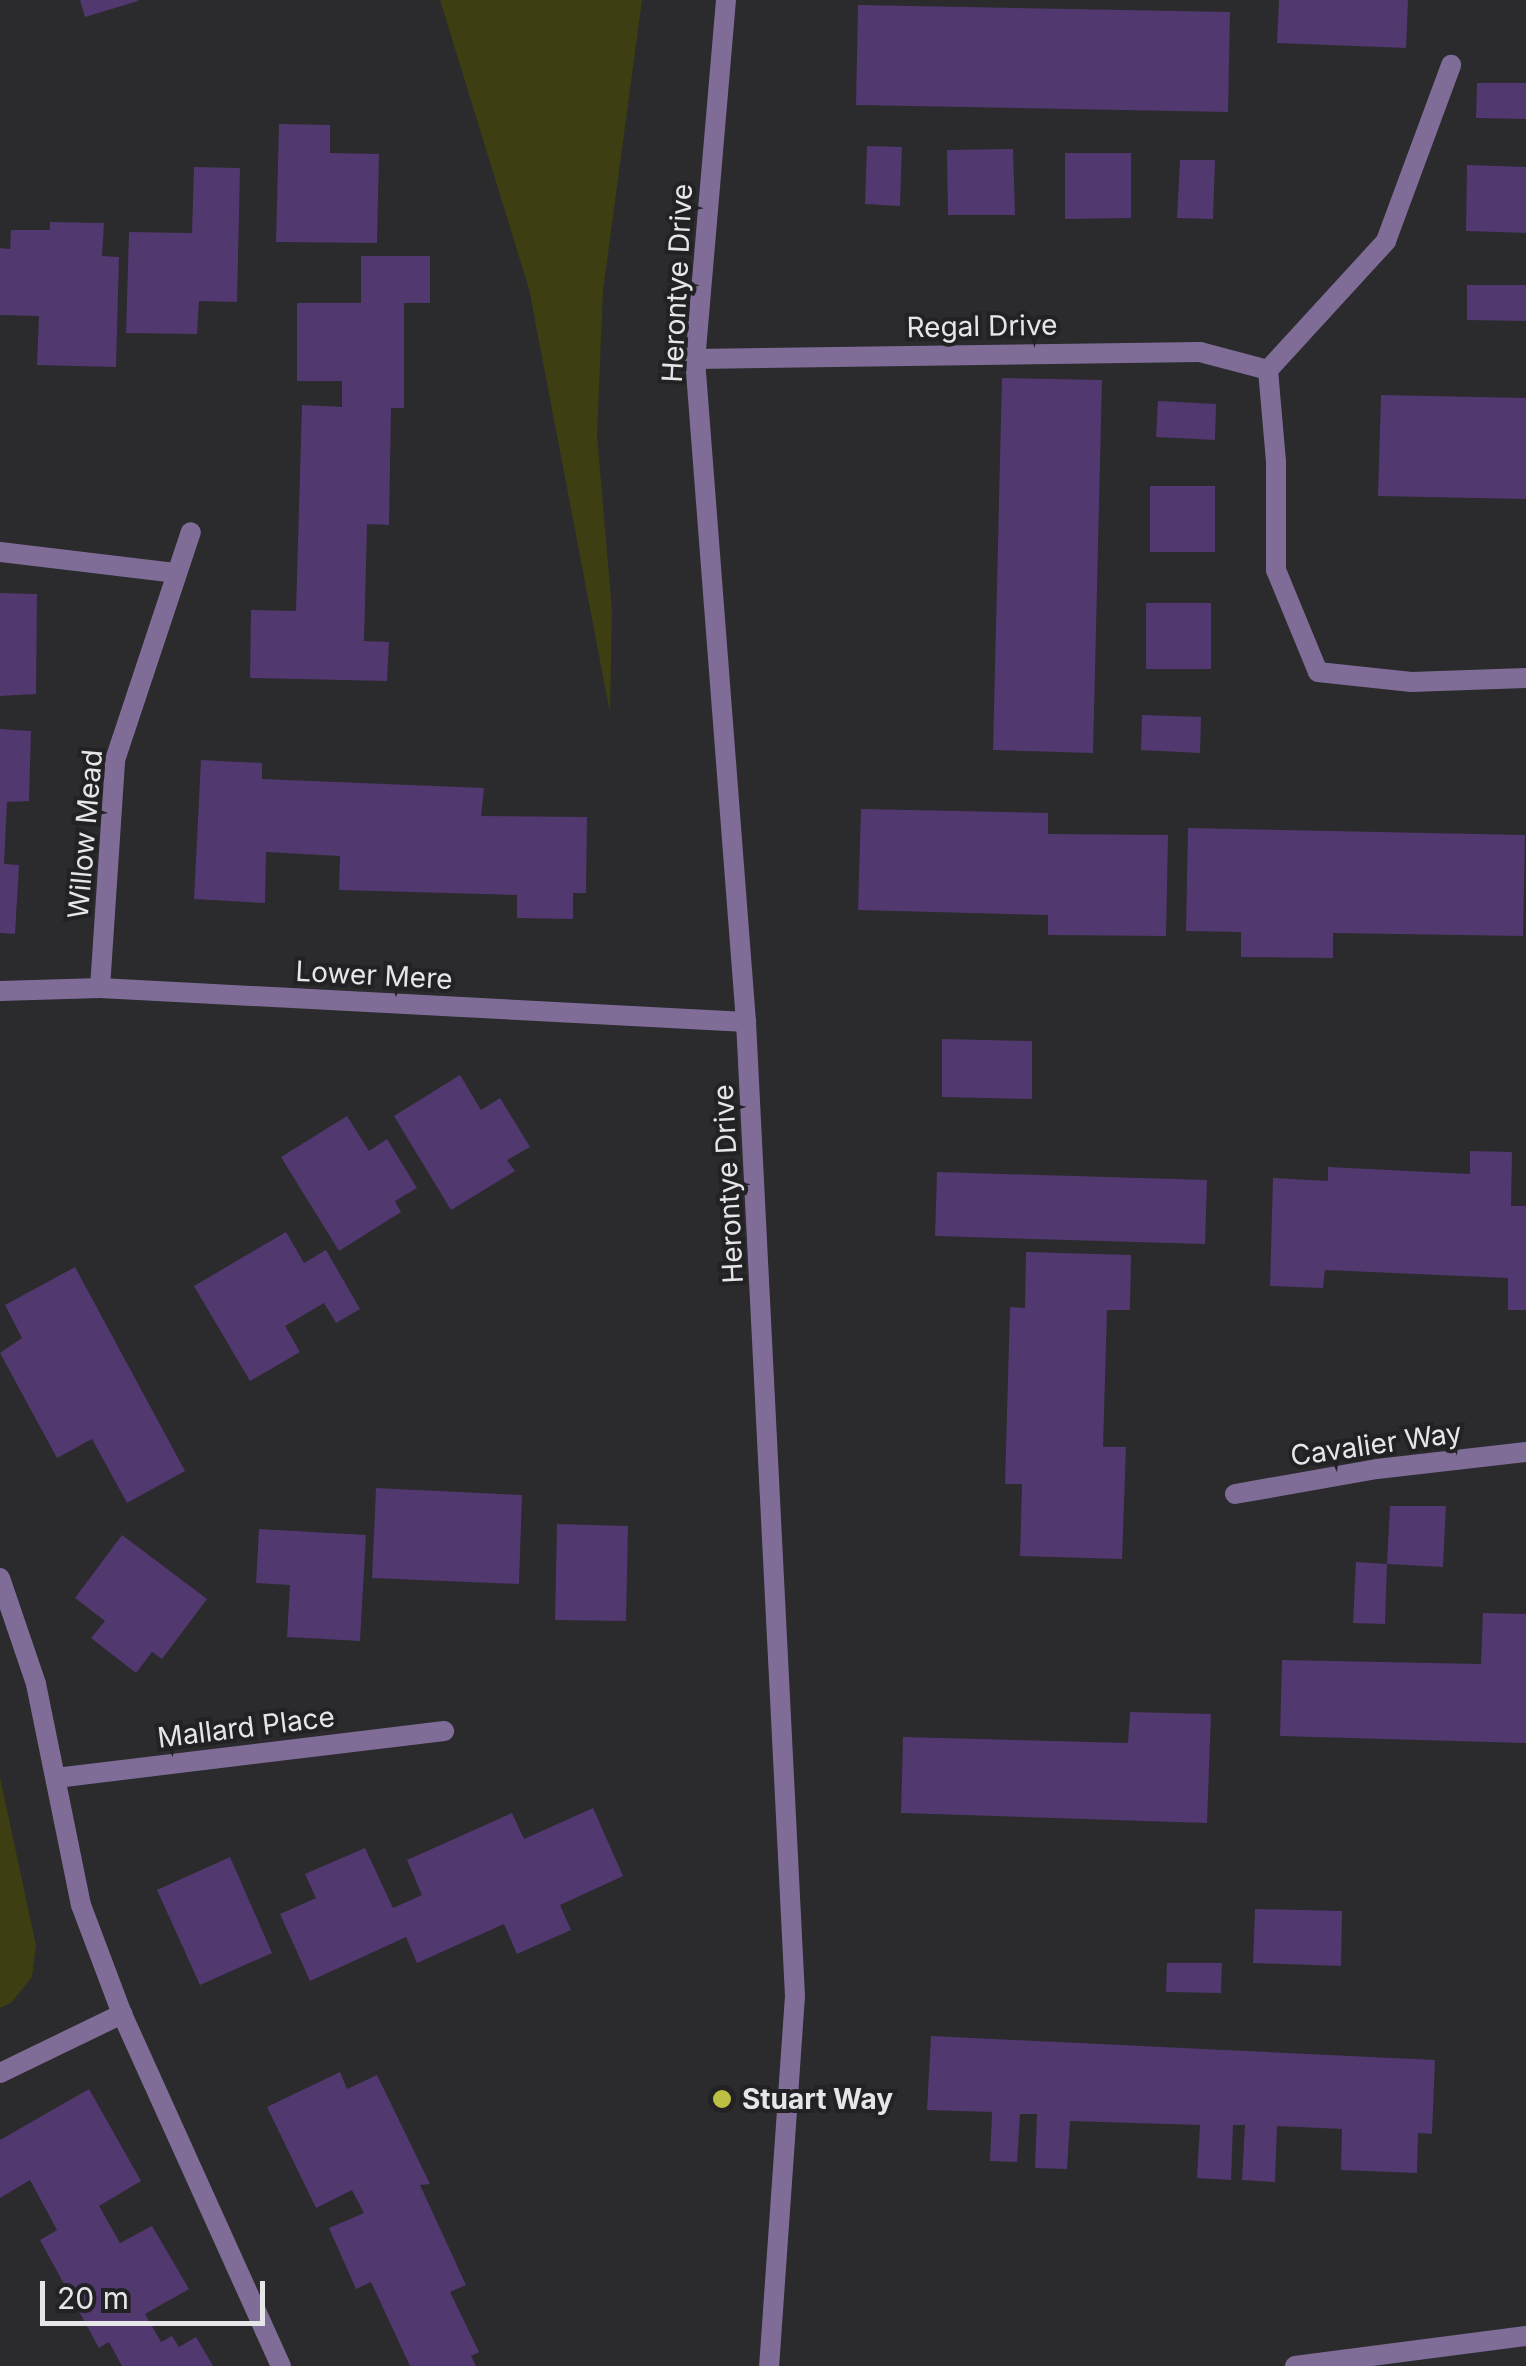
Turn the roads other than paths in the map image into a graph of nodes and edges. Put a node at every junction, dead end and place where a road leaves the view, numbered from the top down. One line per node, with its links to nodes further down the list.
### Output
1 (726, 0): 3 (street, Herontye Drive)
2 (1451, 65): 4 (street)
3 (695, 360): 4 (street, Regal Drive); 11 (street, Herontye Drive)
4 (1268, 370): 8 (street)
5 (191, 532): 7 (street, Willow Mead)
6 (0, 552): 7 (street)
7 (177, 574): 9 (street, Willow Mead)
8 (1526, 678)
9 (100, 988): 10 (street, Lower Mere); 11 (street, Lower Mere)
10 (0, 991)
11 (746, 1022): 21 (street, Herontye Drive)
12 (1526, 1452): 13 (street, Cavalier Way)
13 (1235, 1494)
14 (0, 1578): 16 (street)
15 (444, 1730): 16 (street, Mallard Place)
16 (56, 1778): 17 (street)
17 (122, 2014): 18 (street); 20 (street)
18 (0, 2073)
19 (1526, 2336): 22 (street)
20 (281, 2366)
21 (769, 2366)
22 (1295, 2366)

